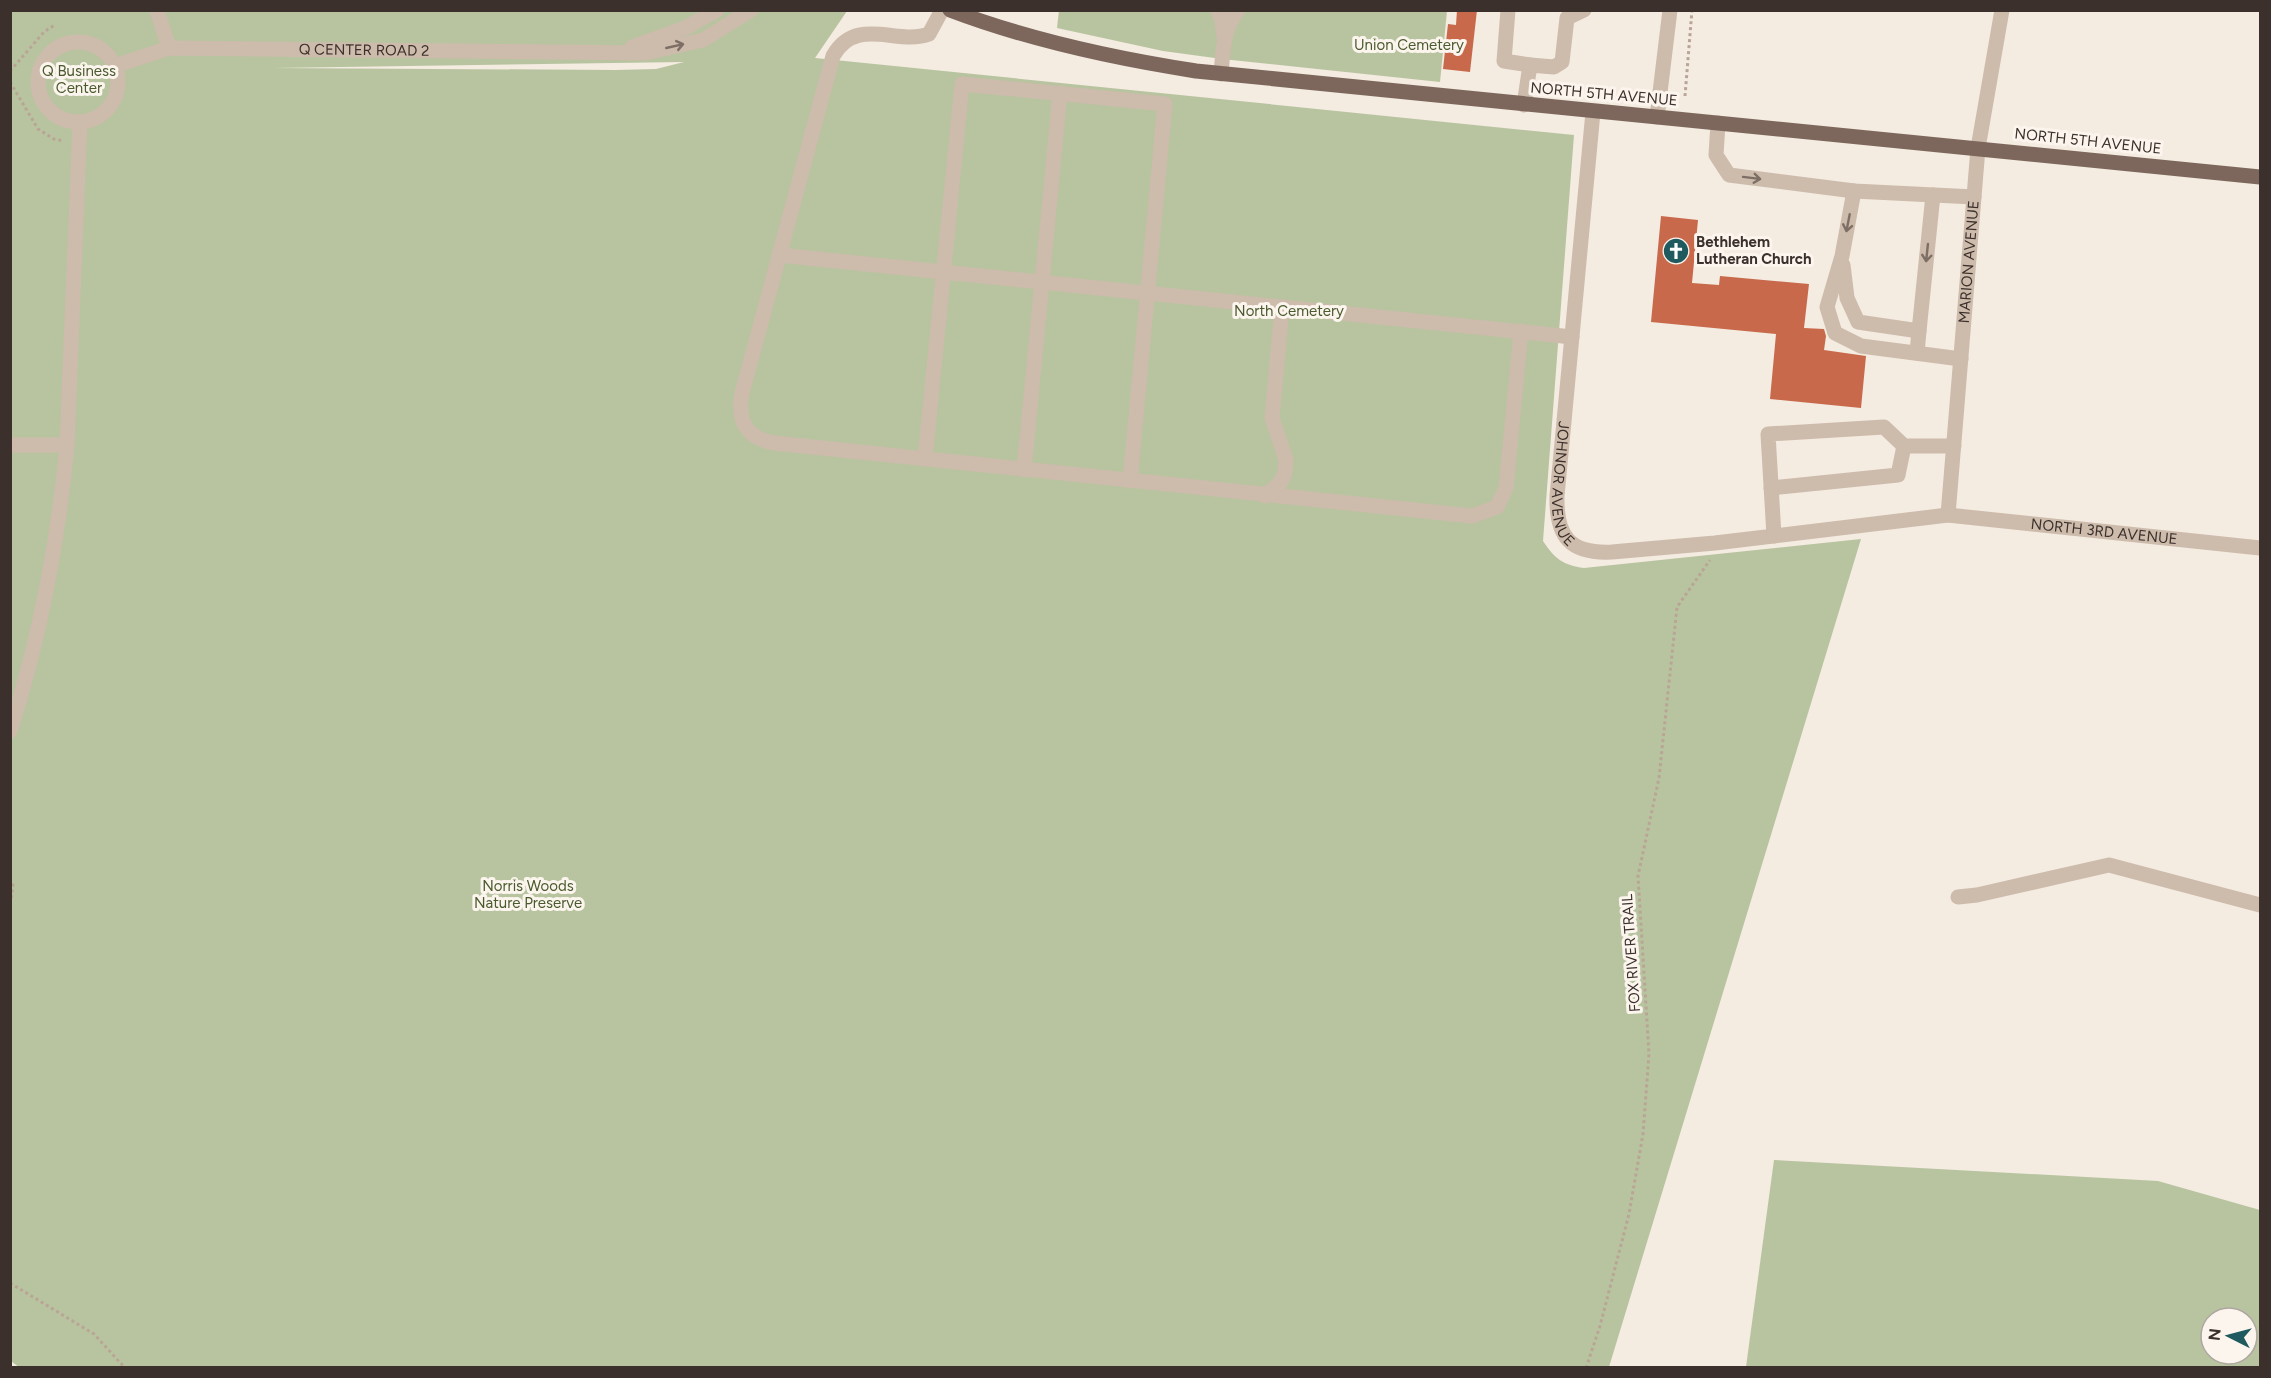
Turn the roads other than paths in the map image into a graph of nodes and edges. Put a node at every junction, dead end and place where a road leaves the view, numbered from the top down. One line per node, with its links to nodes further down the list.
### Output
1 (157, 10): 13 (street)
2 (717, 10): 14 (street)
3 (751, 10): 14 (street, Q CENTER ROAD 2, one-way to 3)
4 (942, 10): 29 (street)
5 (950, 10): 17 (main road, NORTH 5TH AVENUE)
6 (1218, 10): 12 (street)
7 (1238, 10): 12 (street)
8 (1508, 10): 15 (street)
9 (1584, 10): 15 (street)
10 (1670, 10): 21 (street)
11 (2002, 10): 24 (street, MARION AVENUE)
12 (1224, 40): 17 (street)
13 (169, 48): 14 (street, Q CENTER ROAD 2); 16 (street, Q CENTER ROAD 2)
14 (618, 52)
15 (1530, 65): 19 (street)
16 (115, 66): 22 (street); 22 (street)
17 (1221, 74): 19 (main road, NORTH 5TH AVENUE)
18 (1060, 93): 31 (street); 32 (street); 33 (street)
19 (1524, 105): 20 (main road, NORTH 5TH AVENUE)
20 (1593, 112): 21 (main road, NORTH 5TH AVENUE); 37 (street, JOHNOR AVENUE)
21 (1657, 117): 23 (main road, NORTH 5TH AVENUE)
22 (81, 122): 40 (street)
23 (1718, 123): 24 (main road, NORTH 5TH AVENUE); 26 (street, one-way to 26)
24 (1978, 148): 25 (main road, NORTH 5TH AVENUE); 28 (street, MARION AVENUE)
25 (2260, 177)
26 (1854, 191): 27 (street); 30 (street, one-way to 30)
27 (1933, 195): 28 (street); 35 (street, one-way to 35)
28 (1974, 197): 39 (street, MARION AVENUE)
29 (779, 255): 31 (street); 44 (street)
30 (1842, 256): 35 (street); 38 (street)
31 (945, 272): 32 (street); 44 (street)
32 (1042, 282): 33 (street); 45 (street)
33 (1149, 293): 34 (street); 46 (street)
34 (1282, 307): 36 (street); 48 (street)
35 (1918, 331): 38 (street)
36 (1521, 332): 37 (street); 48 (street)
37 (1572, 337): 50 (street, JOHNOR AVENUE)
38 (1917, 354): 39 (street)
39 (1961, 359): 43 (street, MARION AVENUE)
40 (67, 444): 41 (street); 52 (street)
41 (10, 445)
42 (1904, 446): 43 (street); 47 (street); 47 (street)
43 (1954, 446): 49 (street, MARION AVENUE)
44 (925, 459): 45 (street)
45 (1024, 470): 46 (street)
46 (1130, 481): 48 (street)
47 (1771, 488): 50 (street)
48 (1265, 496)
49 (1948, 515): 50 (street, JOHNOR AVENUE); 51 (street, NORTH 3RD AVENUE)
50 (1774, 536)
51 (2260, 548)
52 (10, 731)
53 (1958, 897): 54 (street)
54 (2260, 905)

